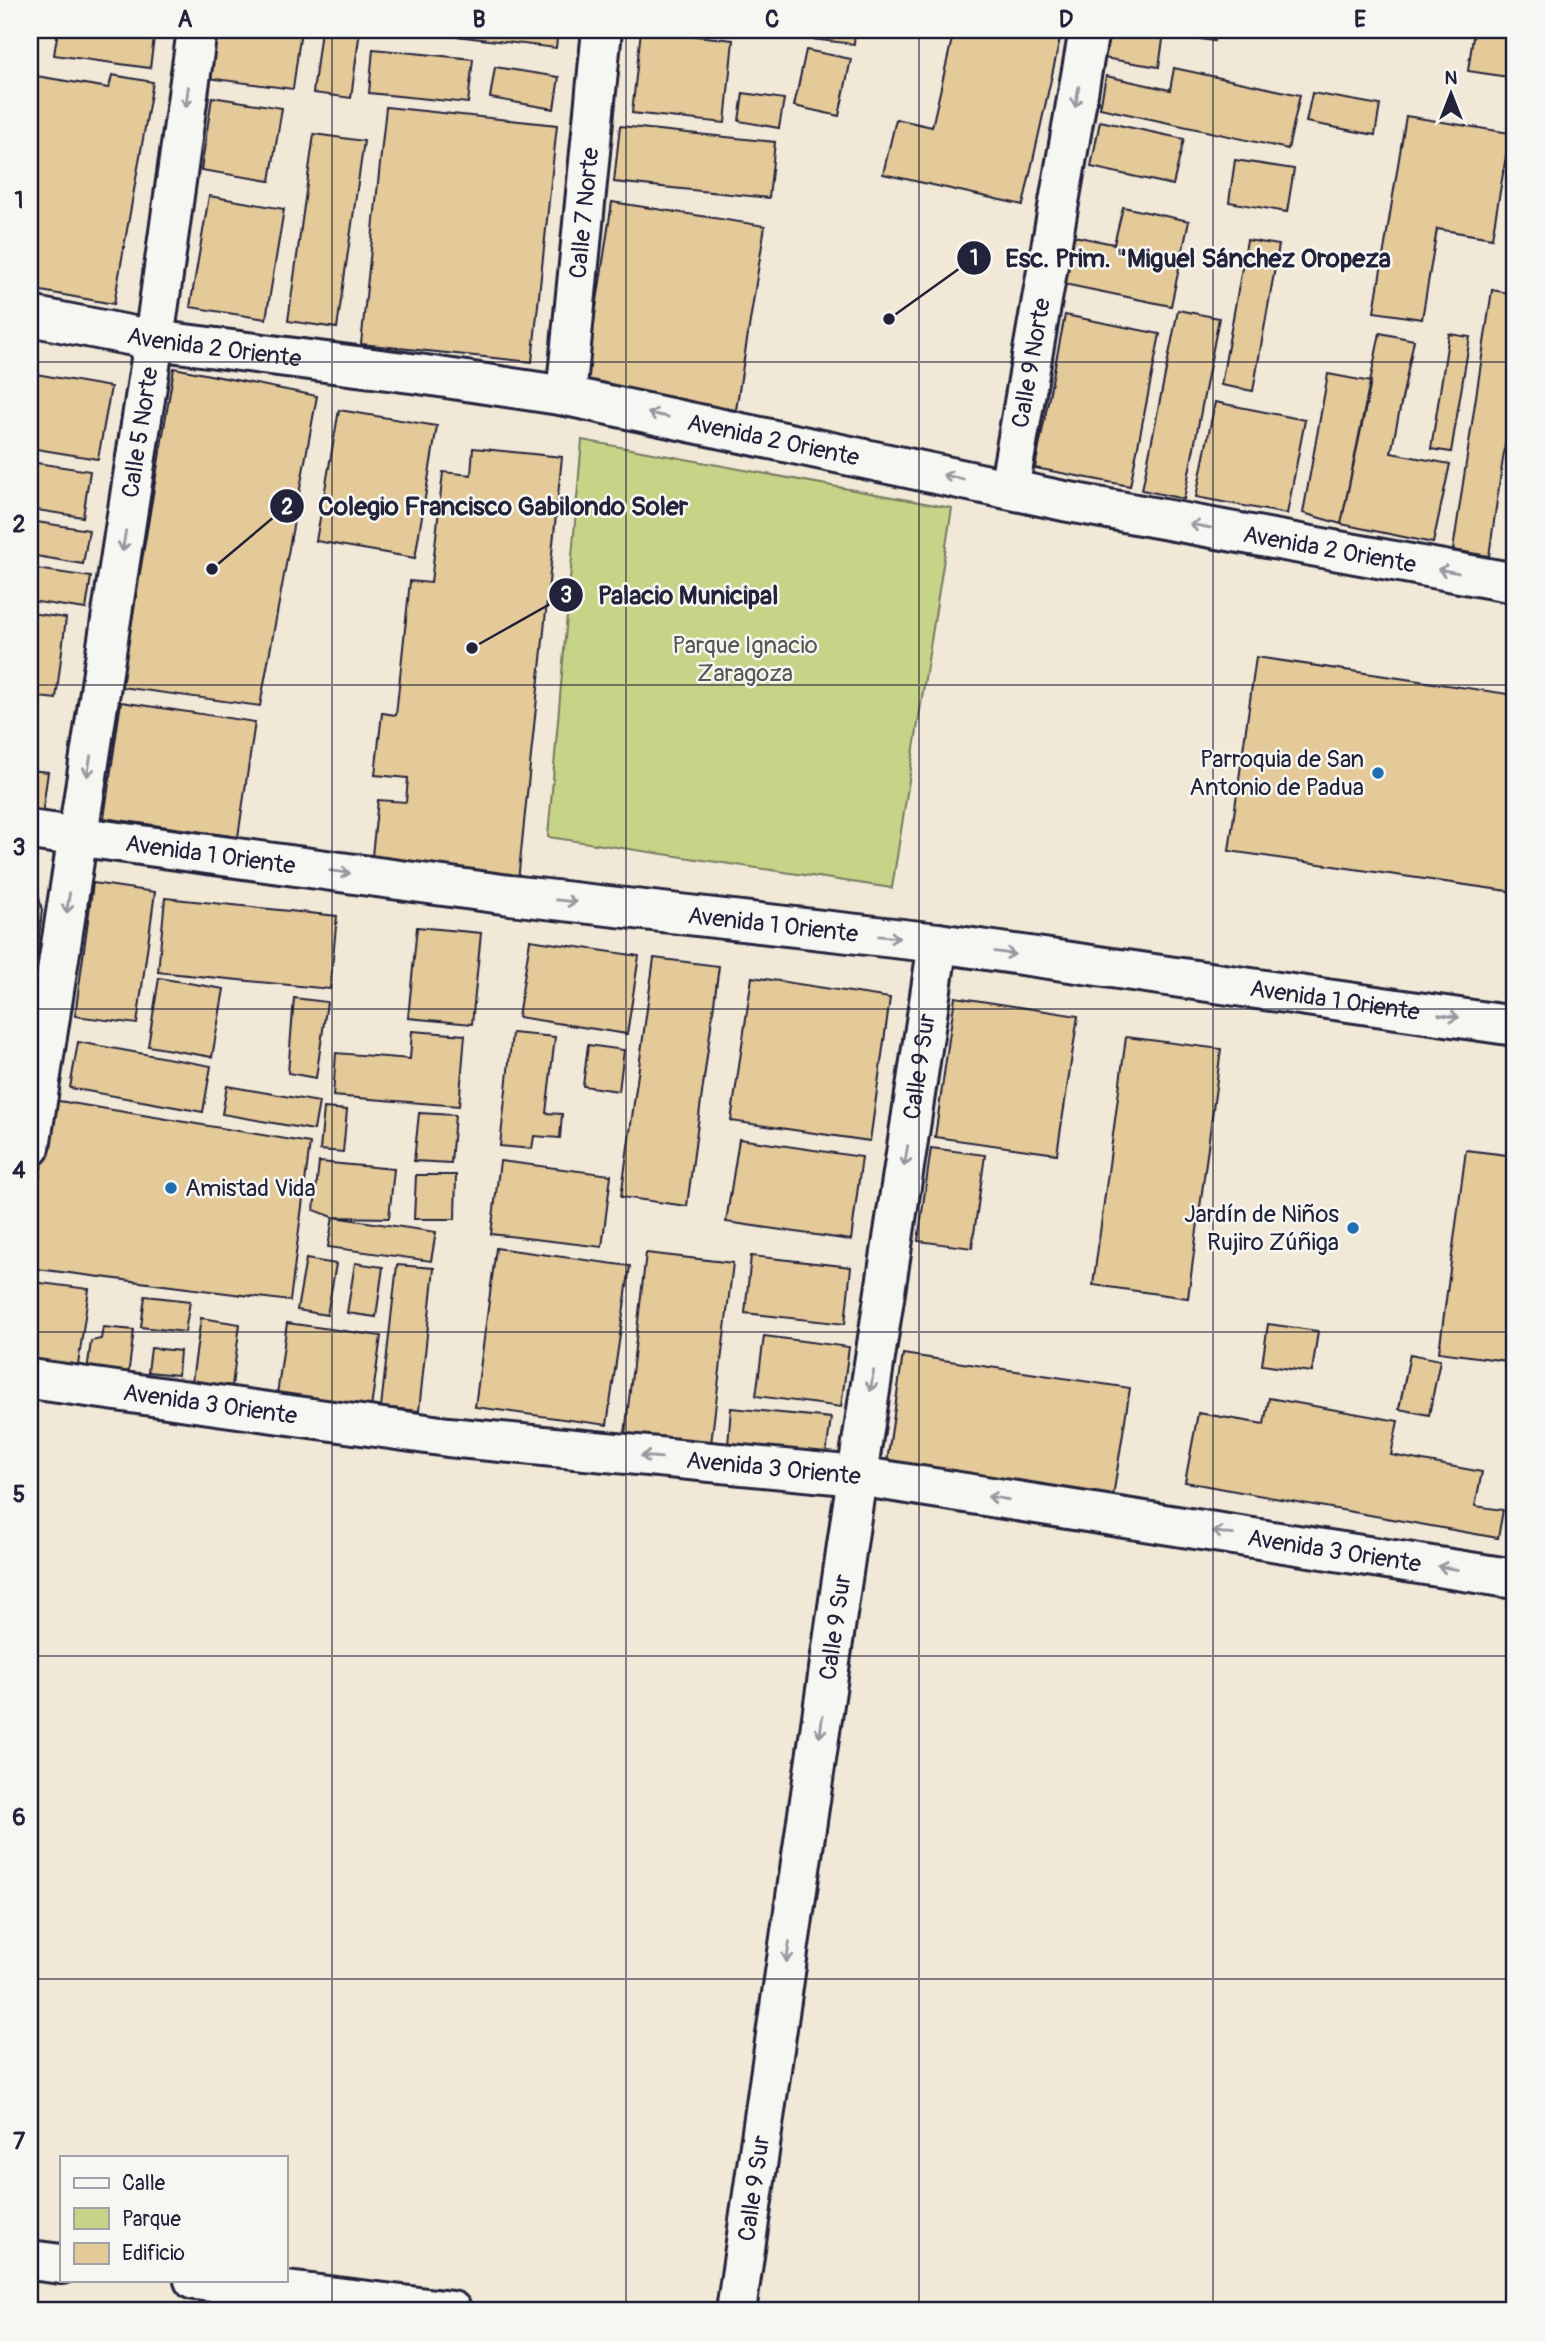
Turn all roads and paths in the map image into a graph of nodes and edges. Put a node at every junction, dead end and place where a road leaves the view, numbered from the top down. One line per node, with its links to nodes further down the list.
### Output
1 (197, 30): 5 (street, Calle 5 Norte, one-way to 5)
2 (602, 30): 6 (street, Calle 7 Norte)
3 (1089, 30): 7 (street, Calle 9 Norte, one-way to 7)
4 (30, 316): 5 (street, Avenida 2 Oriente)
5 (154, 340): 6 (street, Avenida 2 Oriente); 10 (street, Calle 5 Norte, one-way to 10)
6 (566, 396): 7 (street, Avenida 2 Oriente, one-way to 6)
7 (1009, 489): 8 (street, Avenida 2 Oriente, one-way to 7)
8 (1515, 583)
9 (30, 830): 10 (street, Avenida 1 Oriente)
10 (78, 836): 11 (street, Avenida 1 Oriente, one-way to 11); 13 (street, Calle 5 Norte, one-way to 13)
11 (937, 943): 12 (street, Avenida 1 Oriente, one-way to 12); 15 (street, Calle 9 Sur, one-way to 15)
12 (1515, 1026)
13 (30, 1147)
14 (30, 1379): 15 (street, Avenida 3 Oriente, one-way to 14)
15 (857, 1476): 16 (street, Avenida 3 Oriente, one-way to 15); 21 (street, Calle 9 Sur, one-way to 21)
16 (1515, 1579)
17 (30, 2260): 18 (street)
18 (60, 2263)
19 (211, 2282): 20 (street)
20 (452, 2311)
21 (736, 2311)

